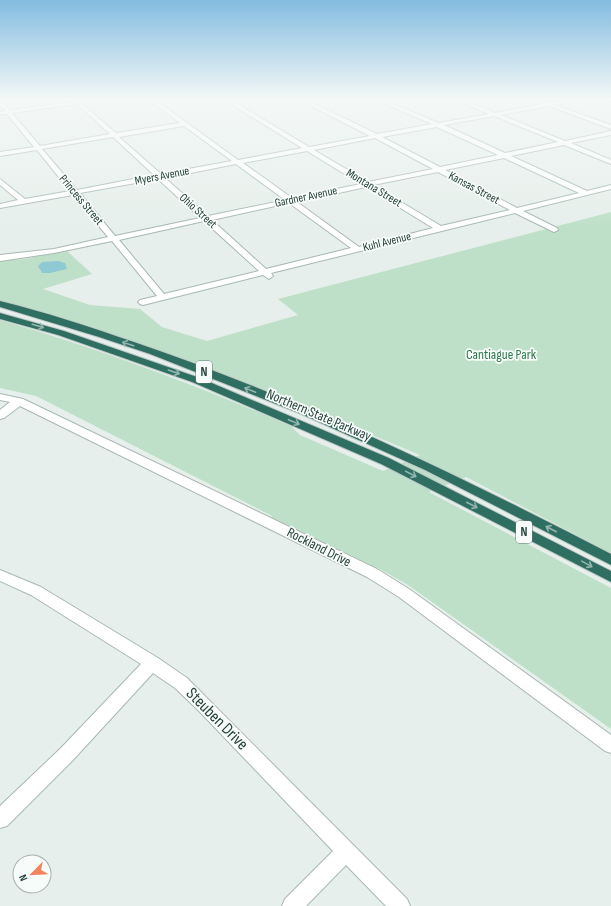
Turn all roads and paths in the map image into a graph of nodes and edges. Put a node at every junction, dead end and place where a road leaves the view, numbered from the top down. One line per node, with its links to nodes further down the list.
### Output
1 (32, 140): 12 (street, Princess Street)
2 (87, 140): 12 (street)
3 (119, 140): 19 (street, Ohio Street)
4 (207, 140): 16 (street)
5 (296, 140): 13 (street, Montana Street)
6 (351, 140): 13 (street, Myers Avenue)
7 (383, 140): 18 (street, Kansas Street)
8 (471, 140): 15 (street)
9 (560, 140): 11 (street)
10 (572, 140): 11 (street, Gardner Avenue)
11 (564, 142): 15 (street, Gardner Avenue); 17 (street)
12 (38, 148): 14 (street); 23 (street, Princess Street)
13 (309, 148): 16 (street, Myers Avenue); 21 (street, Montana Street)
14 (0, 154)
15 (504, 155): 18 (street, Gardner Avenue); 24 (street)
16 (237, 162): 19 (street, Myers Avenue); 25 (street)
17 (611, 162)
18 (438, 169): 21 (street, Gardner Avenue); 28 (street, Kansas Street)
19 (159, 176): 23 (street, Myers Avenue); 29 (street, Ohio Street)
20 (0, 181): 26 (street)
21 (367, 184): 25 (street, Gardner Avenue); 30 (street, Montana Street)
22 (611, 187): 24 (street, Kuhl Avenue)
23 (75, 192): 26 (street, Myers Avenue); 32 (street, Princess Street)
24 (586, 193): 28 (street, Kuhl Avenue)
25 (290, 200): 29 (street, Gardner Avenue); 33 (street)
26 (23, 201): 27 (street, Myers Avenue)
27 (0, 206)
28 (517, 210): 30 (street, Kuhl Avenue); 31 (street, Kansas Street)
29 (206, 218): 32 (street, Gardner Avenue); 35 (street, Ohio Street)
30 (440, 229): 33 (street, Kuhl Avenue)
31 (554, 230)
32 (113, 238): 34 (street, Gardner Avenue); 36 (street, Princess Street)
33 (358, 250): 35 (street, Kuhl Avenue)
34 (0, 258)
35 (267, 274): 36 (street, Kuhl Avenue)
36 (162, 298): 37 (street, Kuhl Avenue)
37 (143, 302)
38 (0, 304): 43 (highway, Northern State Parkway / N, one-way to 38)
39 (0, 316): 44 (highway, Northern State Parkway / N, one-way to 44)
40 (0, 397): 41 (street, Rockland Drive)
41 (19, 401): 42 (street); 47 (street, Rockland Drive)
42 (0, 416)
43 (611, 560)
44 (611, 577)
45 (2, 579): 46 (street, Steuben Drive)
46 (152, 663): 48 (street); 49 (street, Steuben Drive)
47 (611, 745)
48 (0, 819)
49 (346, 851): 50 (street); 51 (street, Steuben Drive)
50 (292, 906)
51 (400, 906)

